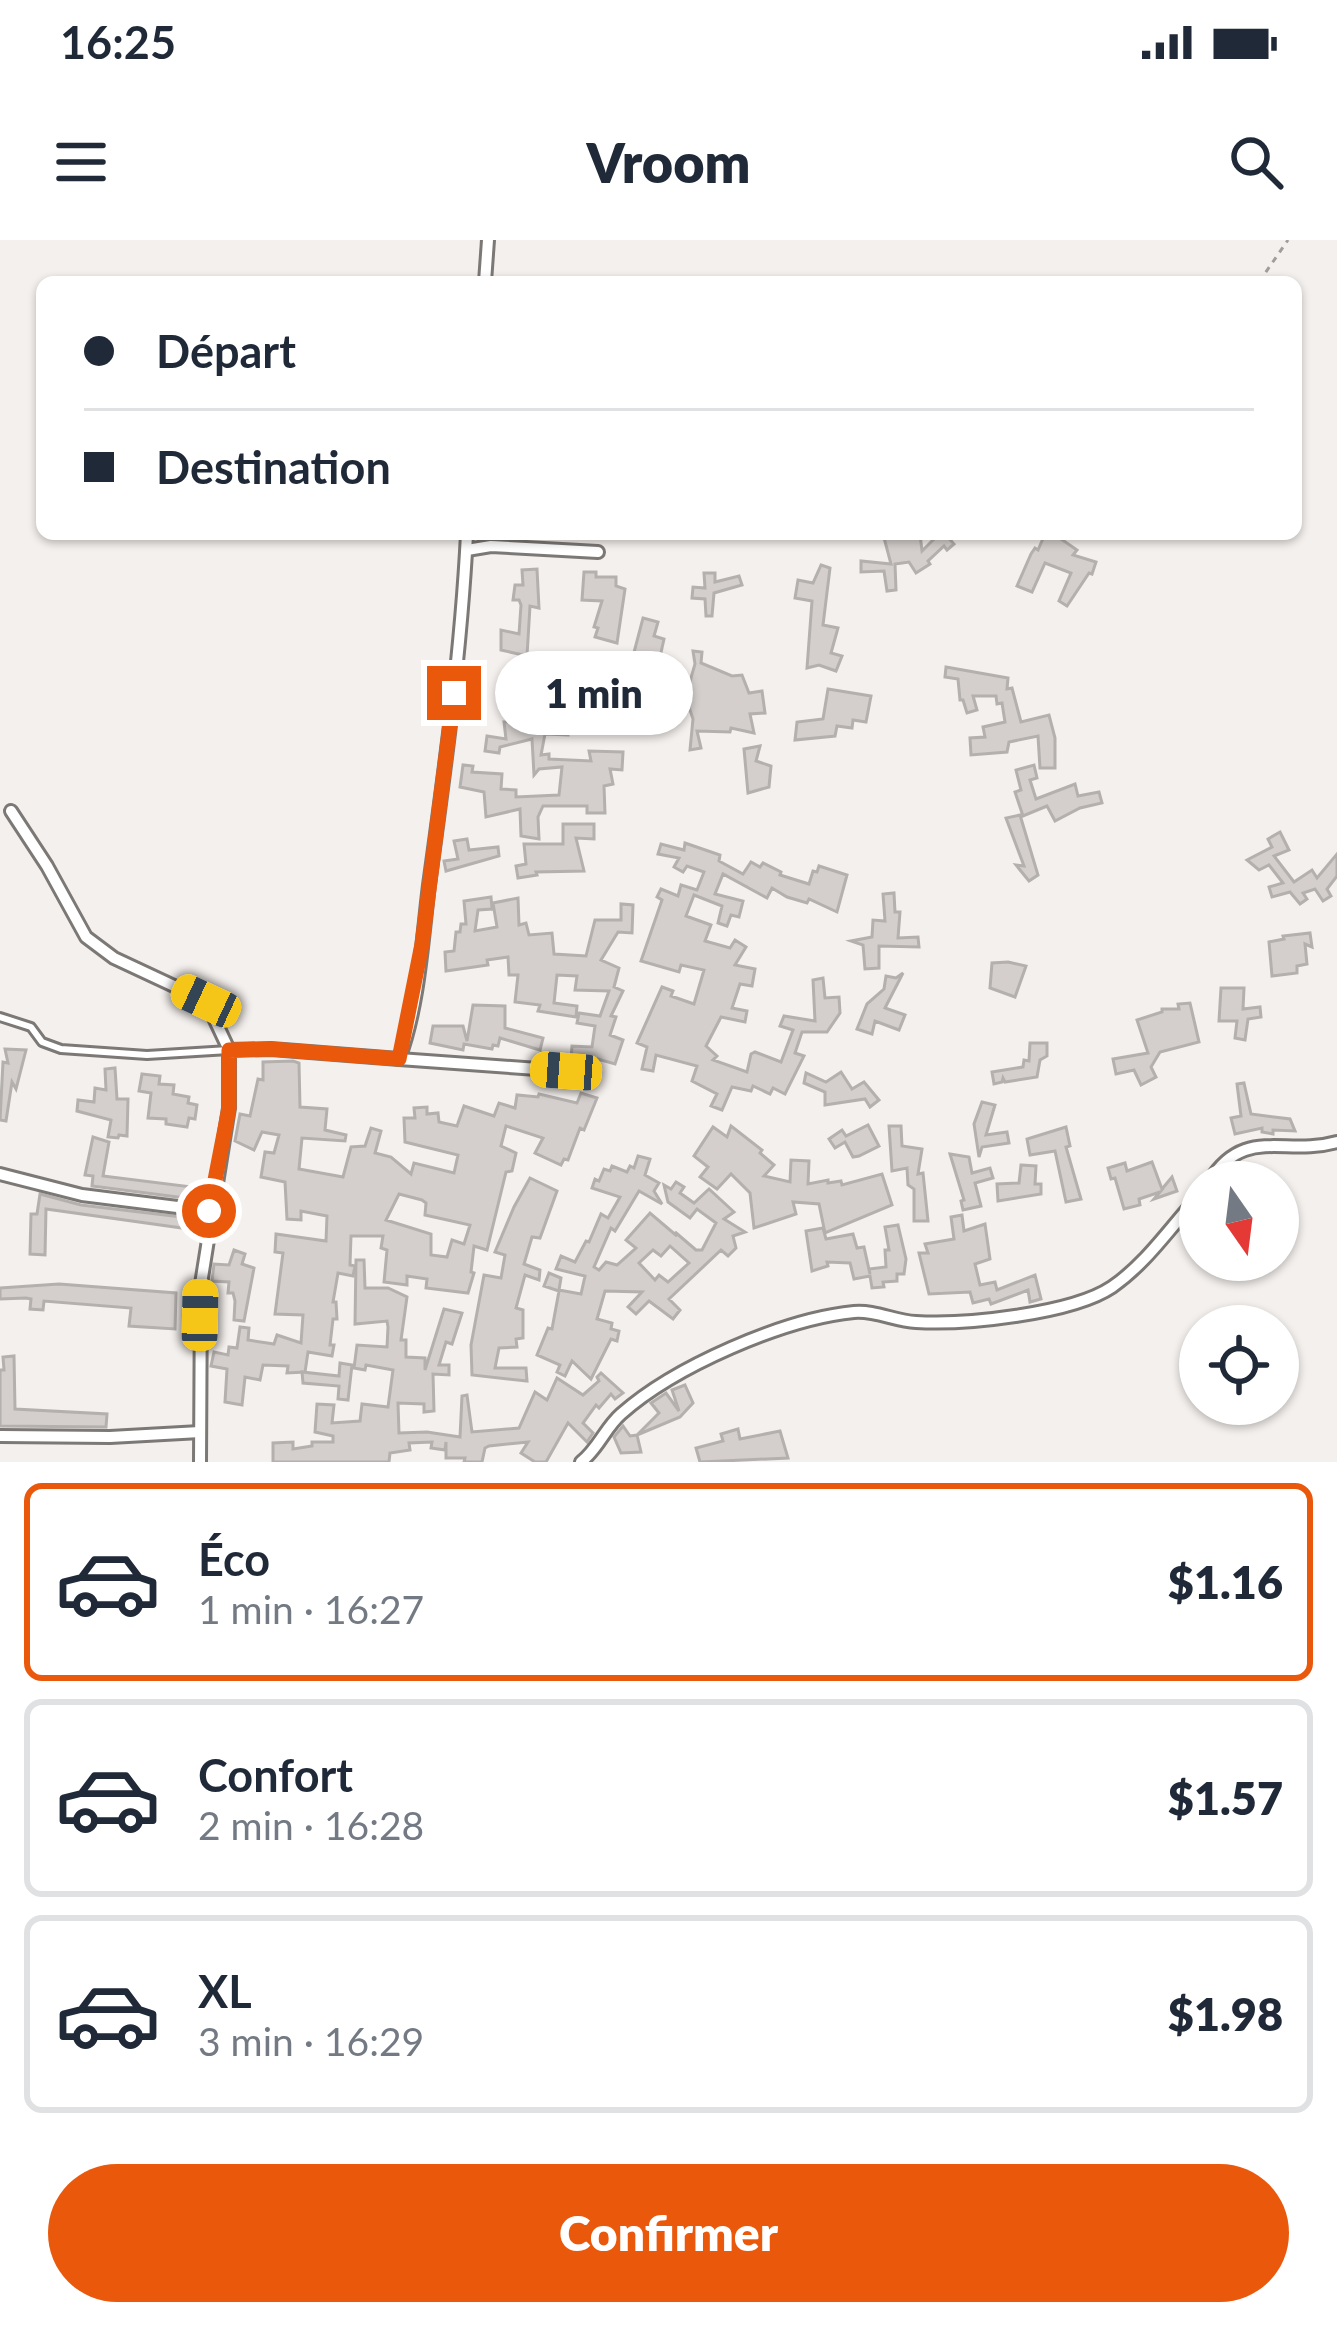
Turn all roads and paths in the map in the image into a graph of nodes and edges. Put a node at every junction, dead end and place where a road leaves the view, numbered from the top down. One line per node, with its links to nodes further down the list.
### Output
1 (488, 240): 3 (street)
2 (1288, 240): 4 (path)
3 (485, 276)
4 (1263, 276)
5 (467, 540): 6 (street)
6 (466, 550): 7 (street); 11 (street)
7 (598, 552)
8 (10, 812): 10 (street)
9 (0, 1017): 10 (lane)
10 (229, 1050): 11 (street); 16 (street)
11 (399, 1059): 12 (street)
12 (566, 1071)
13 (1337, 1142): 14 (street)
14 (1224, 1161)
15 (0, 1174): 16 (street)
16 (209, 1211): 18 (street)
17 (1179, 1220): 22 (street)
18 (200, 1432): 19 (street); 20 (street)
19 (0, 1436)
20 (200, 1460): 21 (street)
21 (214, 1462)
22 (580, 1462)

